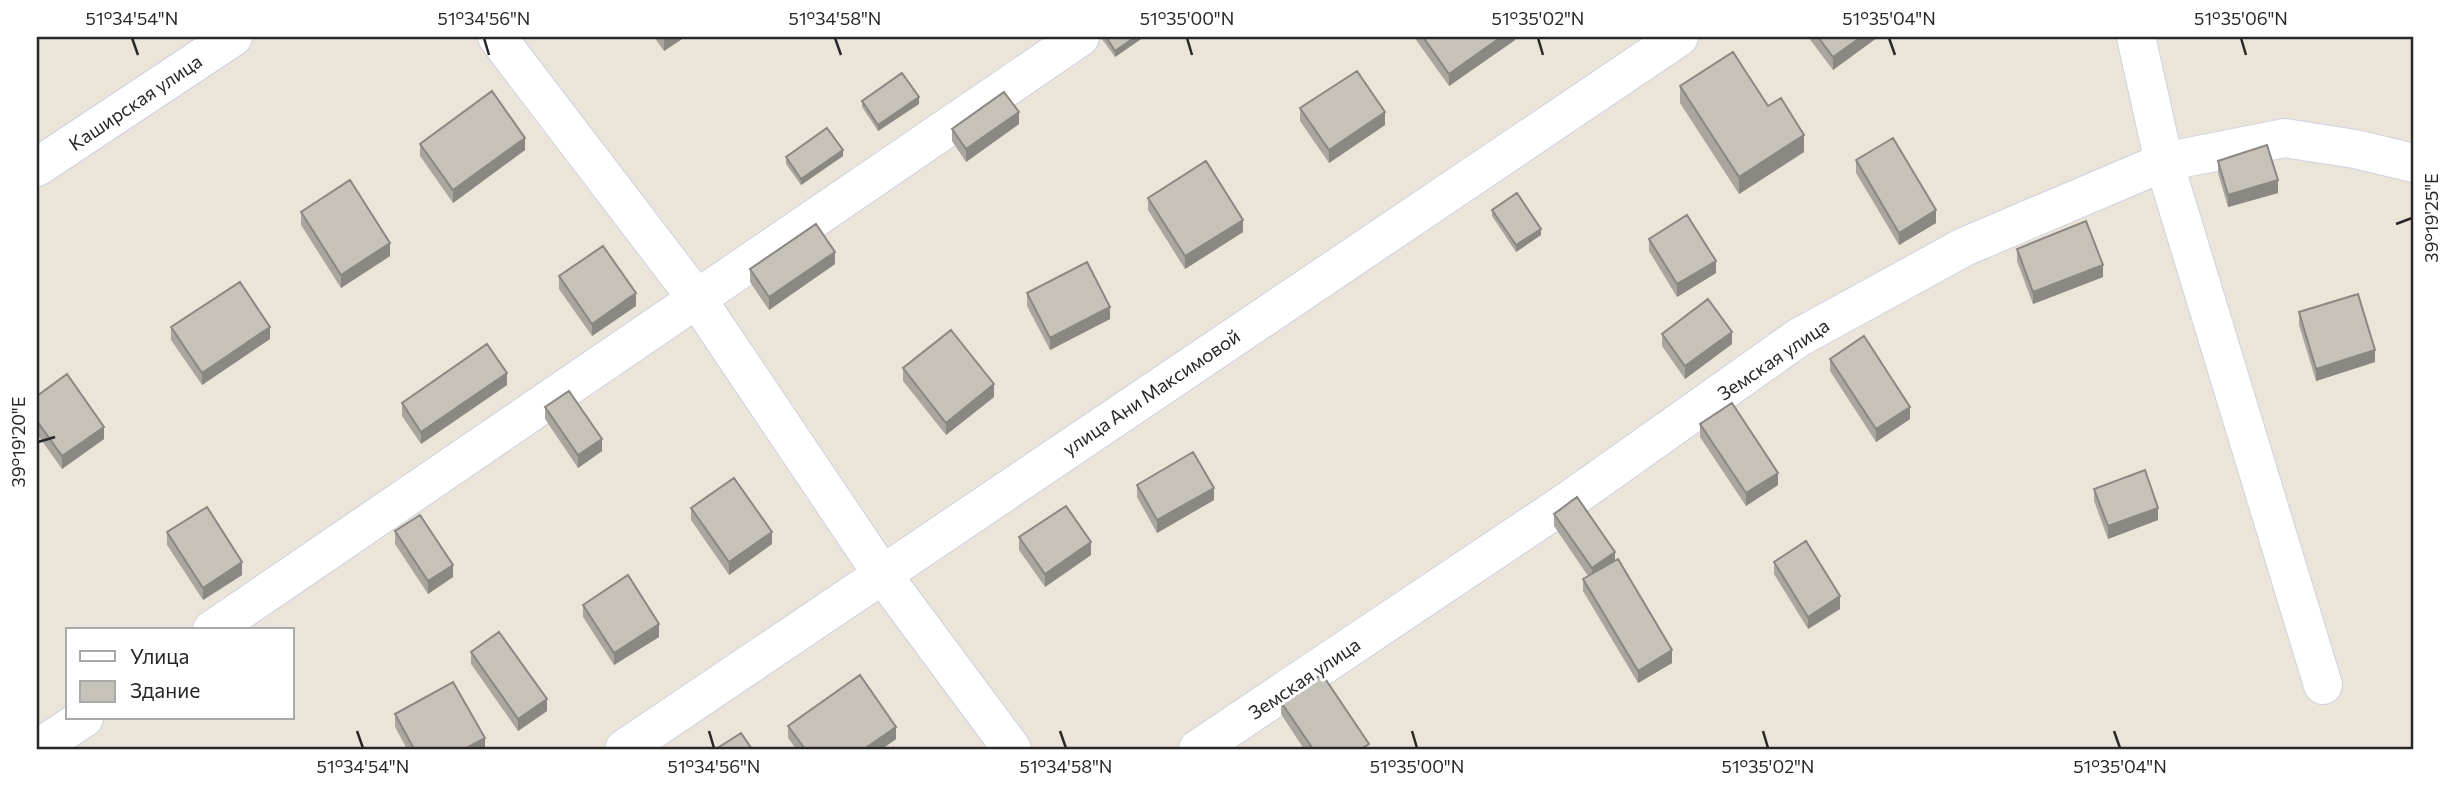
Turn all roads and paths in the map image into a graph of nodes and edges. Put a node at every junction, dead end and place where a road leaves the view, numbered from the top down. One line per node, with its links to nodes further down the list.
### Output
1 (233, 37): 8 (street, Каширская улица)
2 (497, 37): 9 (street)
3 (1080, 37): 9 (street)
4 (1679, 37): 10 (street, улица Ани Максимовой)
5 (2136, 37): 6 (street)
6 (2164, 162): 7 (street, Земская улица); 12 (street); 17 (street, Земская улица)
7 (2414, 163)
8 (37, 167)
9 (697, 299): 10 (street); 11 (street)
10 (882, 574): 15 (street, улица Ани Максимовой); 16 (street)
11 (215, 628)
12 (2323, 685)
13 (81, 720): 14 (street)
14 (37, 749)
15 (624, 749)
16 (1012, 749)
17 (1198, 749)

